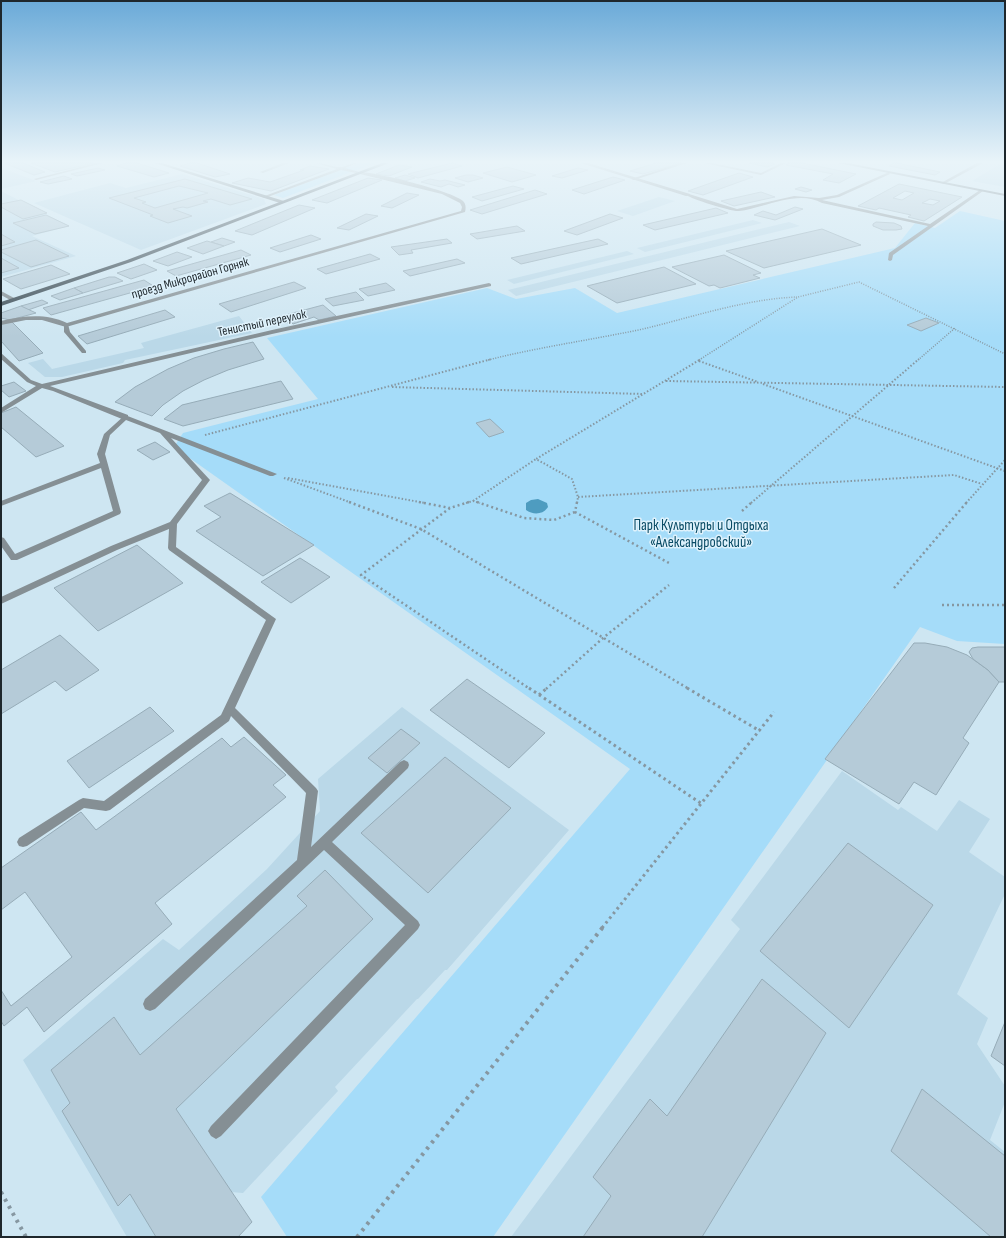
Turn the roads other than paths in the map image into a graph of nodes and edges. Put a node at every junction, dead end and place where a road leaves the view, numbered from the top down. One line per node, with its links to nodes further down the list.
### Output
1 (233, 221): 9 (main road)
2 (432, 221): 12 (street, проезд Микрорайон Горняк)
3 (910, 221): 5 (lane)
4 (936, 221): 5 (lane)
5 (930, 225): 6 (lane)
6 (890, 260)
7 (489, 285): 15 (street, Тенистый переулок)
8 (1, 293): 9 (lane)
9 (14, 300): 10 (main road)
10 (1, 304)
11 (1, 323): 12 (street)
12 (66, 325): 13 (lane)
13 (84, 352)
14 (1, 356): 15 (street)
15 (41, 386): 16 (street, Тенистый переулок); 17 (street)
16 (1, 411)
17 (125, 417): 18 (lane); 19 (lane)
18 (163, 433): 20 (lane); 22 (lane)
19 (104, 464): 21 (lane); 23 (lane)
20 (272, 474)
21 (1, 504)
22 (173, 524): 24 (lane); 25 (lane)
23 (1, 540)
24 (1, 601)
25 (229, 708): 27 (lane); 29 (lane)
26 (404, 765): 28 (lane)
27 (23, 842)
28 (324, 842): 29 (lane); 31 (lane)
29 (303, 863): 30 (lane)
30 (150, 1004)
31 (216, 1131)

